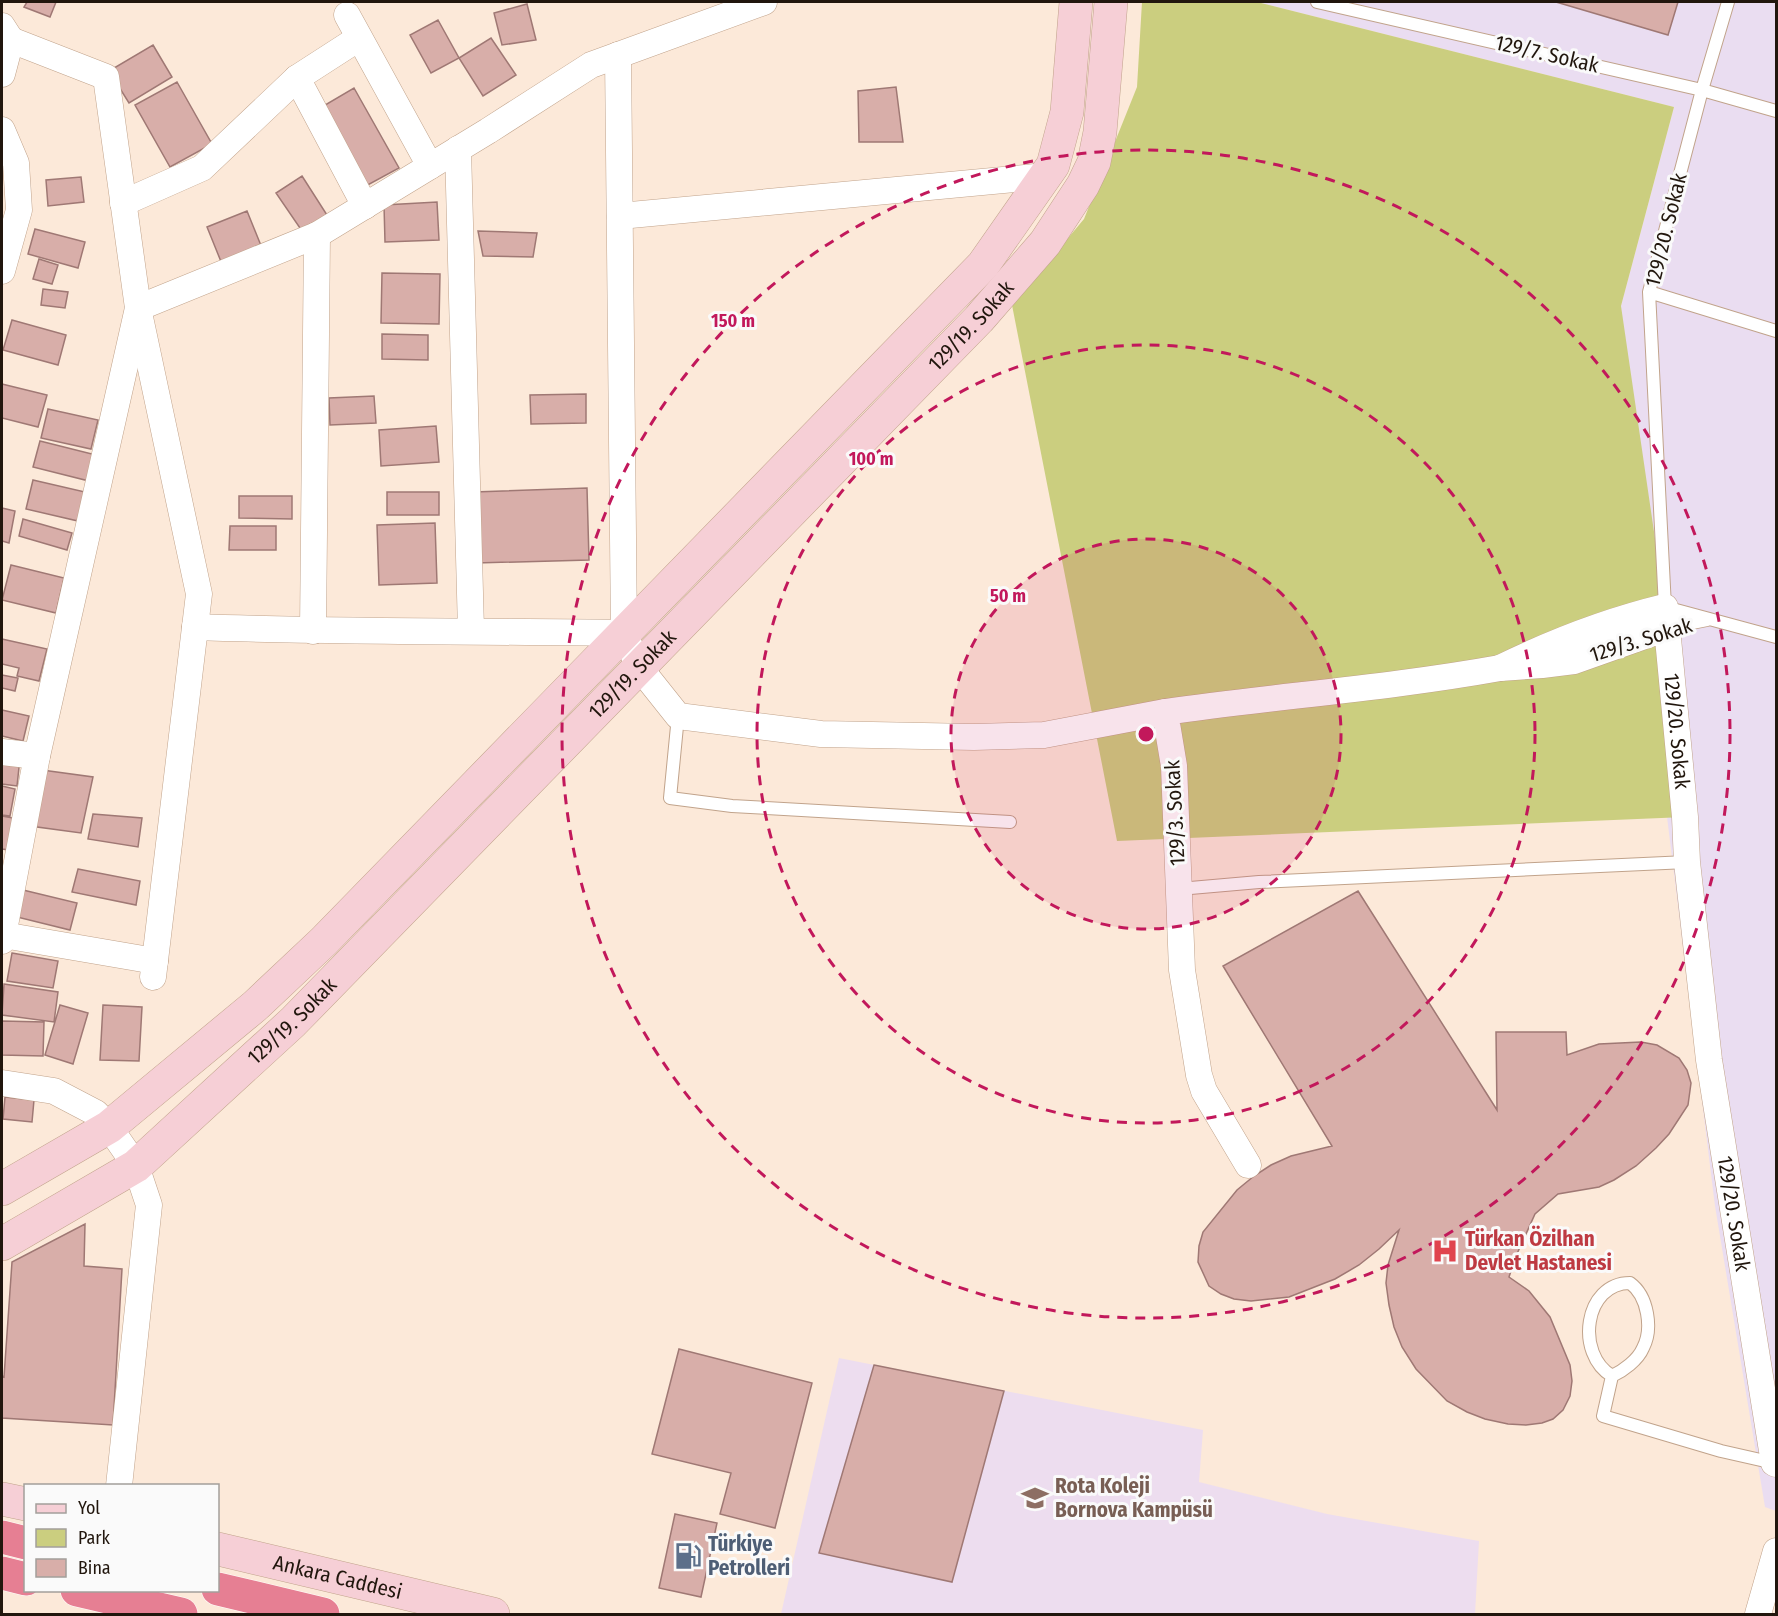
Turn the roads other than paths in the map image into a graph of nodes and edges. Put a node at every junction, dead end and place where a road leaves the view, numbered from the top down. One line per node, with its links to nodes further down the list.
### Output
1 (764, 2): 9 (street)
2 (1076, 2): 17 (main road, 129/19. Sokak)
3 (1111, 2): 33 (main road, 129/19. Sokak)
4 (1317, 2): 12 (lane, 129/7. Sokak)
5 (1728, 2): 12 (lane, 129/20. Sokak)
6 (347, 15): 8 (street)
7 (6, 33): 10 (street); 18 (street)
8 (359, 38): 11 (street); 16 (street)
9 (618, 55): 15 (street); 20 (street)
10 (2, 74)
11 (297, 78): 18 (street); 19 (street)
12 (1702, 90): 13 (lane, 129/7. Sokak); 23 (lane, 129/20. Sokak)
13 (1776, 111)
14 (2, 130): 22 (street)
15 (458, 149): 16 (street); 29 (street)
16 (430, 166): 19 (street)
17 (1046, 176): 20 (street); 31 (main road, 129/19. Sokak)
18 (123, 203): 24 (street)
19 (365, 206): 21 (street)
20 (620, 216): 31 (street)
21 (317, 235): 24 (street); 30 (street)
22 (2, 271)
23 (1649, 292): 25 (lane); 26 (lane, 129/20. Sokak)
24 (138, 308): 28 (street); 37 (street)
25 (1776, 331)
26 (1666, 617): 27 (lane, 129/3. Sokak); 27 (lane, 129/3. Sokak); 34 (street, 129/3. Sokak); 39 (street, 129/20. Sokak)
27 (1711, 620): 32 (lane, 129/3. Sokak)
28 (195, 627): 30 (street); 41 (street)
29 (471, 630): 30 (street); 31 (street)
30 (314, 631)
31 (624, 633): 33 (street); 43 (main road, 129/19. Sokak)
32 (1776, 637)
33 (639, 667): 35 (street); 45 (main road, 129/19. Sokak)
34 (1165, 712): 35 (street); 40 (street, 129/3. Sokak)
35 (678, 716): 38 (lane)
36 (2, 752): 37 (street)
37 (37, 756): 41 (street)
38 (1010, 822)
39 (1687, 862): 40 (lane); 49 (street, 129/20. Sokak)
40 (1179, 889): 44 (street, 129/3. Sokak)
41 (2, 938)
42 (2, 1083): 43 (street)
43 (109, 1127): 45 (street); 46 (main road, 129/19. Sokak)
44 (1248, 1165)
45 (136, 1166): 47 (main road, 129/19. Sokak); 50 (street)
46 (2, 1189)
47 (2, 1244)
48 (1612, 1376): 48 (lane); 49 (lane)
49 (1775, 1464)
50 (119, 1484)
51 (2, 1499): 52 (main road)
52 (24, 1504)
53 (2, 1537): 54 (highway)
54 (24, 1542)
55 (219, 1549): 63 (main road, Ankara Caddesi)
56 (1776, 1551): 64 (street)
57 (2, 1573): 58 (highway)
58 (24, 1578)
59 (219, 1589): 62 (highway, Ankara Caddesi)
60 (86, 1592): 61 (highway)
61 (181, 1614)
62 (323, 1614)
63 (494, 1614)
64 (1758, 1614)

